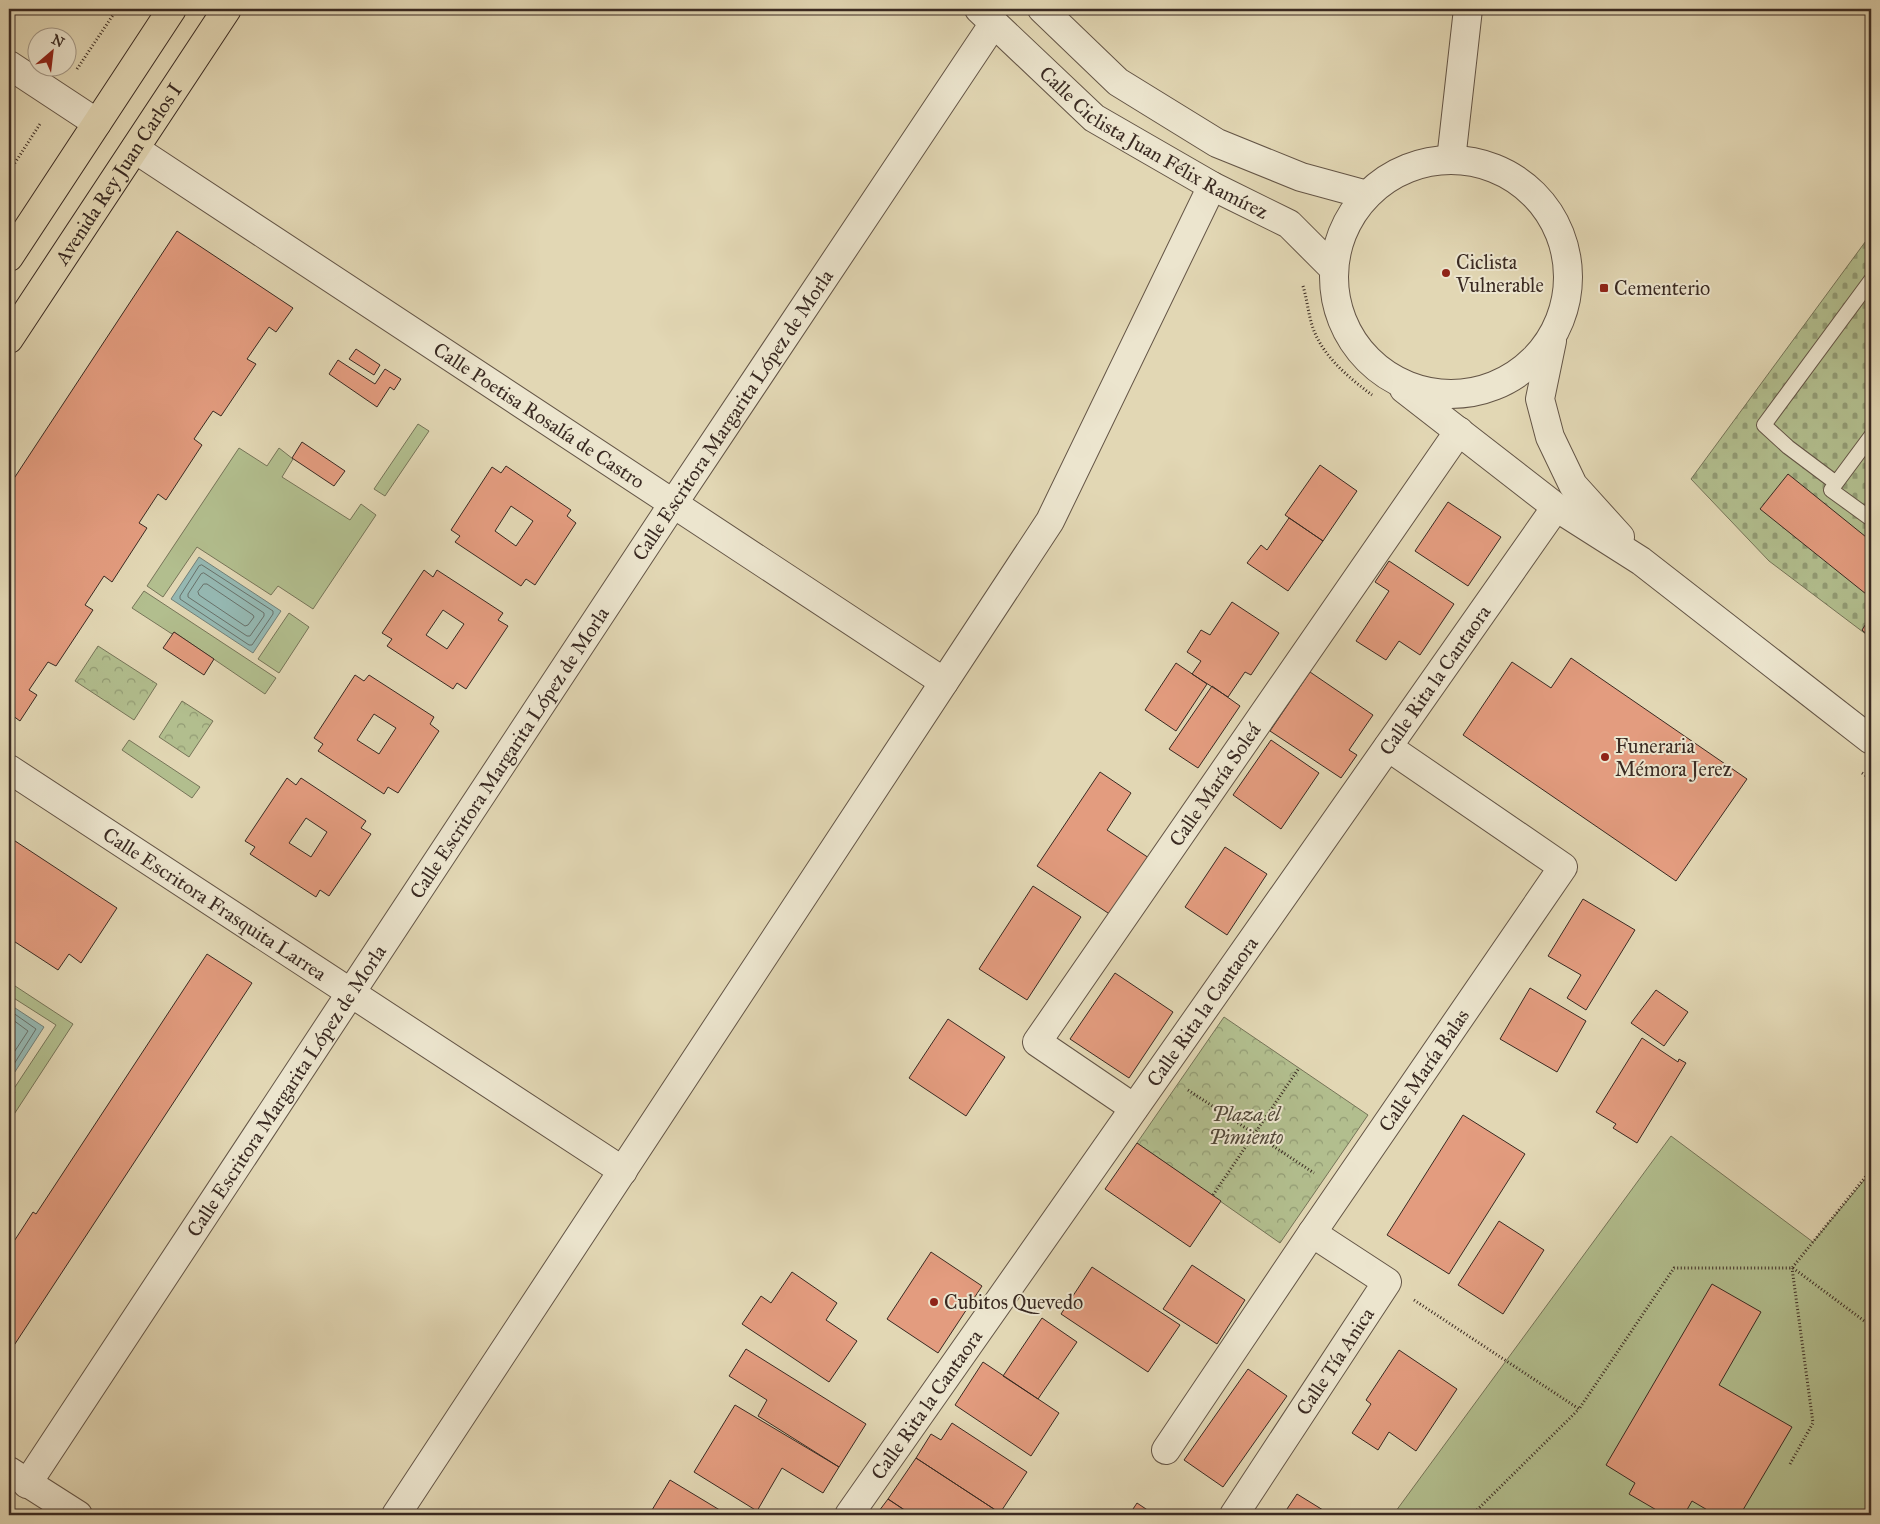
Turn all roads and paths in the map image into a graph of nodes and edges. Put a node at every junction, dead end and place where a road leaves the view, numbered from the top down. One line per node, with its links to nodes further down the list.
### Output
1 (117, 9): 8 (path)
2 (172, 9): 10 (main road)
3 (227, 9): 11 (main road, Avenida Rey Juan Carlos I)
4 (1042, 9): 15 (street, Calle Ciclista Juan Félix Ramírez)
5 (1468, 9): 12 (street)
6 (987, 16): 14 (street, Calle Ciclista Juan Félix Ramírez); 25 (street, Calle Escritora Margarita López de Morla)
7 (9, 65): 10 (street)
8 (78, 68)
9 (42, 122): 13 (path)
10 (97, 123): 16 (main road)
11 (134, 149): 20 (main road, Avenida Rey Juan Carlos I); 25 (street, Calle Poetisa Rosalía de Castro)
12 (1451, 160): 15 (street); 19 (street)
13 (9, 172)
14 (1212, 186): 17 (street, Calle Ciclista Juan Félix Ramírez); 29 (street)
15 (1367, 195): 17 (street)
16 (9, 257)
17 (1334, 269): 21 (street)
18 (1871, 280): 24 (lane)
19 (1554, 335): 21 (street); 28 (street)
20 (9, 339)
21 (1389, 378): 22 (street)
22 (1459, 431): 26 (street); 36 (street, Calle María Soleá)
23 (1871, 436): 24 (lane)
24 (1836, 483): 27 (lane)
25 (673, 504): 29 (street, Calle Poetisa Rosalía de Castro); 33 (street, Calle Escritora Margarita López de Morla)
26 (1556, 507): 28 (street); 31 (street, Calle Rita la Cantaora)
27 (1871, 519)
28 (1641, 561): 30 (street)
29 (944, 682): 39 (street)
30 (1871, 740)
31 (1388, 747): 35 (street, Calle Rita la Cantaora); 40 (street, Calle María Balas)
32 (9, 769): 33 (street, Calle Escritora Frasquita Larrea)
33 (350, 993): 39 (street, Calle Escritora Frasquita Larrea); 49 (street, Calle Escritora Margarita López de Morla)
34 (1298, 1068): 37 (path)
35 (1160, 1072): 36 (street, Calle Rita la Cantaora); 37 (path)
36 (1134, 1108): 52 (street, Calle Rita la Cantaora)
37 (1255, 1133): 40 (path); 41 (path)
38 (1871, 1170): 43 (path)
39 (623, 1171): 51 (street)
40 (1341, 1190): 42 (street, Calle María Balas)
41 (1213, 1195)
42 (1312, 1232): 44 (street); 47 (street, Calle María Balas)
43 (1792, 1268): 45 (path); 46 (path); 48 (path)
44 (1387, 1282): 46 (path); 53 (street, Calle Tía Anica)
45 (1871, 1326)
46 (1579, 1409): 54 (path)
47 (1166, 1450)
48 (1790, 1464)
49 (18, 1477): 50 (street)
50 (78, 1515)
51 (396, 1515)
52 (849, 1515)
53 (1234, 1515)
54 (1472, 1515)

